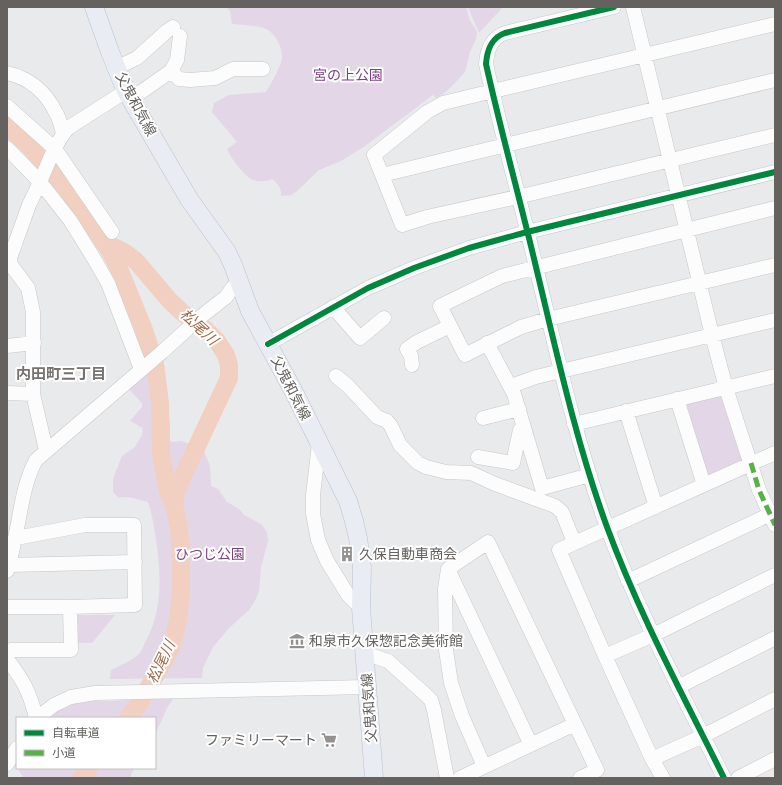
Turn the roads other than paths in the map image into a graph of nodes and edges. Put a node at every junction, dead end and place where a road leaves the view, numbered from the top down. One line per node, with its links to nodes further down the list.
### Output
1 (94, 7): 6 (main road, 父鬼和気線)
2 (614, 7): 11 (street)
3 (633, 7): 5 (street)
4 (775, 24): 5 (street)
5 (644, 55): 11 (street); 14 (street)
6 (116, 68): 8 (street); 12 (main road, 父鬼和気線)
7 (263, 69): 8 (street)
8 (171, 71): 12 (street)
9 (7, 73): 15 (street)
10 (775, 80): 14 (street)
11 (492, 91): 17 (street); 22 (street)
12 (129, 95): 15 (street); 34 (main road, 父鬼和気線)
13 (7, 106): 19 (street)
14 (657, 108): 17 (street); 20 (street)
15 (63, 133): 19 (street)
16 (775, 135): 20 (street)
17 (506, 145): 22 (street); 25 (street)
18 (7, 148): 23 (street)
19 (54, 151): 23 (street); 28 (street)
20 (669, 160): 24 (street); 25 (street)
21 (775, 172): 24 (street)
22 (382, 175): 25 (street)
23 (41, 179): 30 (street); 46 (street)
24 (678, 195): 27 (street); 29 (street)
25 (518, 197): 29 (street)
26 (775, 208): 27 (street)
27 (687, 230): 32 (street); 33 (street)
28 (112, 232)
29 (527, 232): 32 (street); 35 (street)
30 (10, 249): 42 (street)
31 (775, 265): 33 (street)
32 (536, 266): 37 (street); 39 (street)
33 (699, 282): 37 (street); 40 (street)
34 (240, 283): 43 (main road, 父鬼和気線); 46 (street)
35 (333, 307): 36 (street); 43 (street)
36 (384, 318)
37 (548, 319): 41 (street); 47 (street)
38 (775, 320): 40 (street)
39 (450, 326): 41 (street); 45 (street)
40 (712, 335): 47 (street); 51 (street)
41 (487, 343): 50 (street)
42 (34, 344): 44 (street); 53 (street)
43 (268, 344): 60 (main road, 父鬼和気線)
44 (7, 346)
45 (412, 365)
46 (143, 367): 61 (street)
47 (561, 372): 50 (street); 58 (street)
48 (336, 376): 71 (street)
49 (775, 376): 51 (street)
50 (511, 386): 55 (street)
51 (726, 388): 54 (street); 64 (street)
52 (7, 393): 53 (street)
53 (33, 394): 61 (street)
54 (677, 399): 56 (street); 66 (street)
55 (519, 409): 57 (street); 59 (street)
56 (626, 411): 58 (street); 67 (street)
57 (483, 418)
58 (574, 424): 65 (street)
59 (524, 429): 63 (street); 65 (street)
60 (319, 444): 79 (main road, 父鬼和気線); 79 (street)
61 (46, 450): 70 (street)
62 (775, 453): 64 (street)
63 (478, 457)
64 (751, 463): 66 (street); 68 (street)
65 (590, 475): 69 (street)
66 (704, 485): 67 (street)
67 (656, 506): 69 (street)
68 (773, 517): 76 (street)
69 (607, 527): 71 (street); 76 (street)
70 (16, 538): 72 (street); 73 (street)
71 (574, 542): 84 (street)
72 (135, 562): 73 (street); 78 (street)
73 (8, 568)
74 (448, 569): 91 (street); 93 (street); 98 (street)
75 (775, 575): 80 (street)
76 (628, 581): 80 (street)
77 (7, 607): 78 (street)
78 (70, 607): 82 (street)
79 (361, 608): 83 (main road, 父鬼和気線)
80 (653, 635): 84 (street); 87 (street)
81 (775, 638): 87 (street)
82 (7, 653)
83 (364, 653): 86 (main road, 父鬼和気線); 101 (street)
84 (605, 656): 95 (street)
85 (7, 659): 89 (street)
86 (367, 687): 90 (street); 100 (main road, 父鬼和気線)
87 (678, 687): 92 (street)
88 (775, 699): 92 (street)
89 (37, 717)
90 (38, 717)
91 (575, 724): 93 (street); 103 (street)
92 (703, 736): 95 (street); 104 (street)
93 (531, 745): 98 (street)
94 (16, 750): 97 (street)
95 (652, 759): 99 (street)
96 (775, 759): 105 (street)
97 (7, 764)
98 (484, 766): 102 (street)
99 (662, 777)
100 (374, 778)
101 (447, 778)
102 (460, 778)
103 (580, 778)
104 (724, 778)
105 (738, 778)

